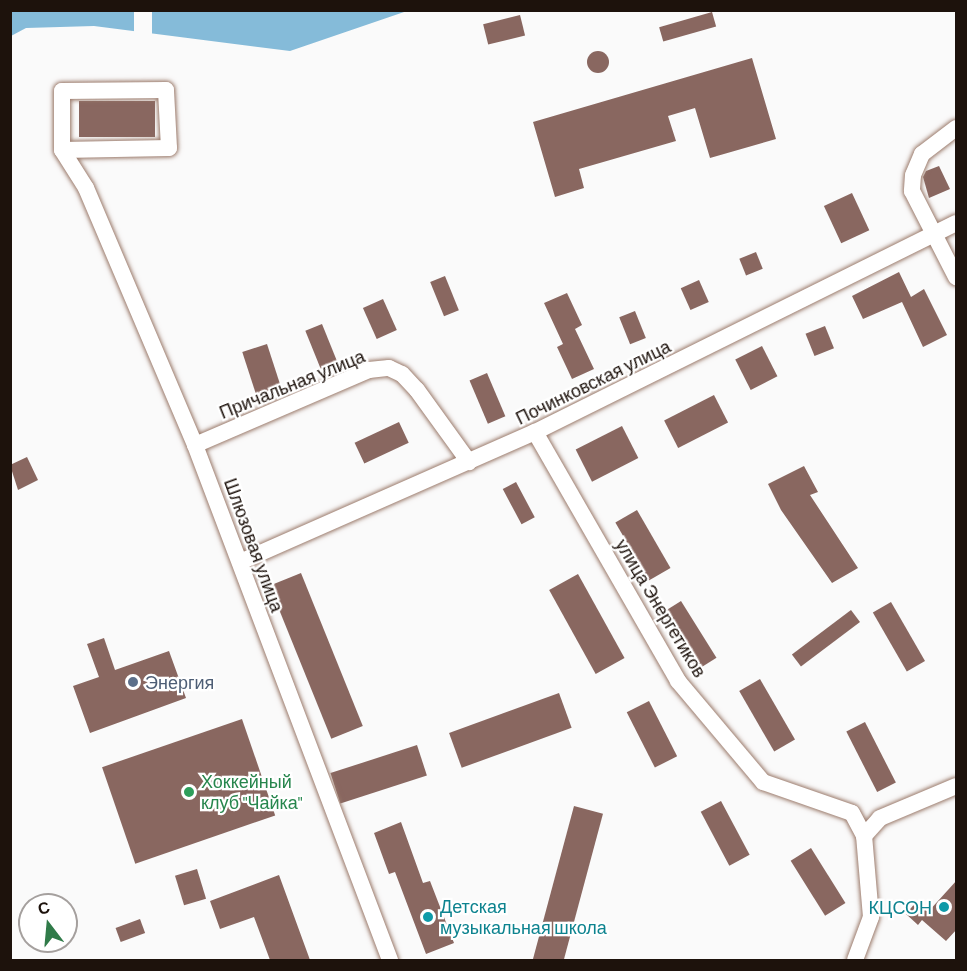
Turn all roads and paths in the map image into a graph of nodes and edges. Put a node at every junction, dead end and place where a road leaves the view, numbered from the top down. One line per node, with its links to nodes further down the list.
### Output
1 (957, 128): 4 (street)
2 (62, 150): 2 (street); 7 (street, Шлюзовая улица)
3 (957, 223): 4 (street, Починковская улица)
4 (935, 234): 5 (street); 6 (street, Починковская улица)
5 (957, 277)
6 (535, 432): 8 (street, Починковская улица); 11 (street, улица Энергетиков)
7 (195, 445): 8 (street, Причальная улица); 9 (street, Шлюзовая улица)
8 (469, 462): 9 (street, Починковская улица)
9 (240, 562): 12 (street, Шлюзовая улица)
10 (957, 786): 11 (street)
11 (864, 836): 13 (street)
12 (390, 960)
13 (855, 960)

